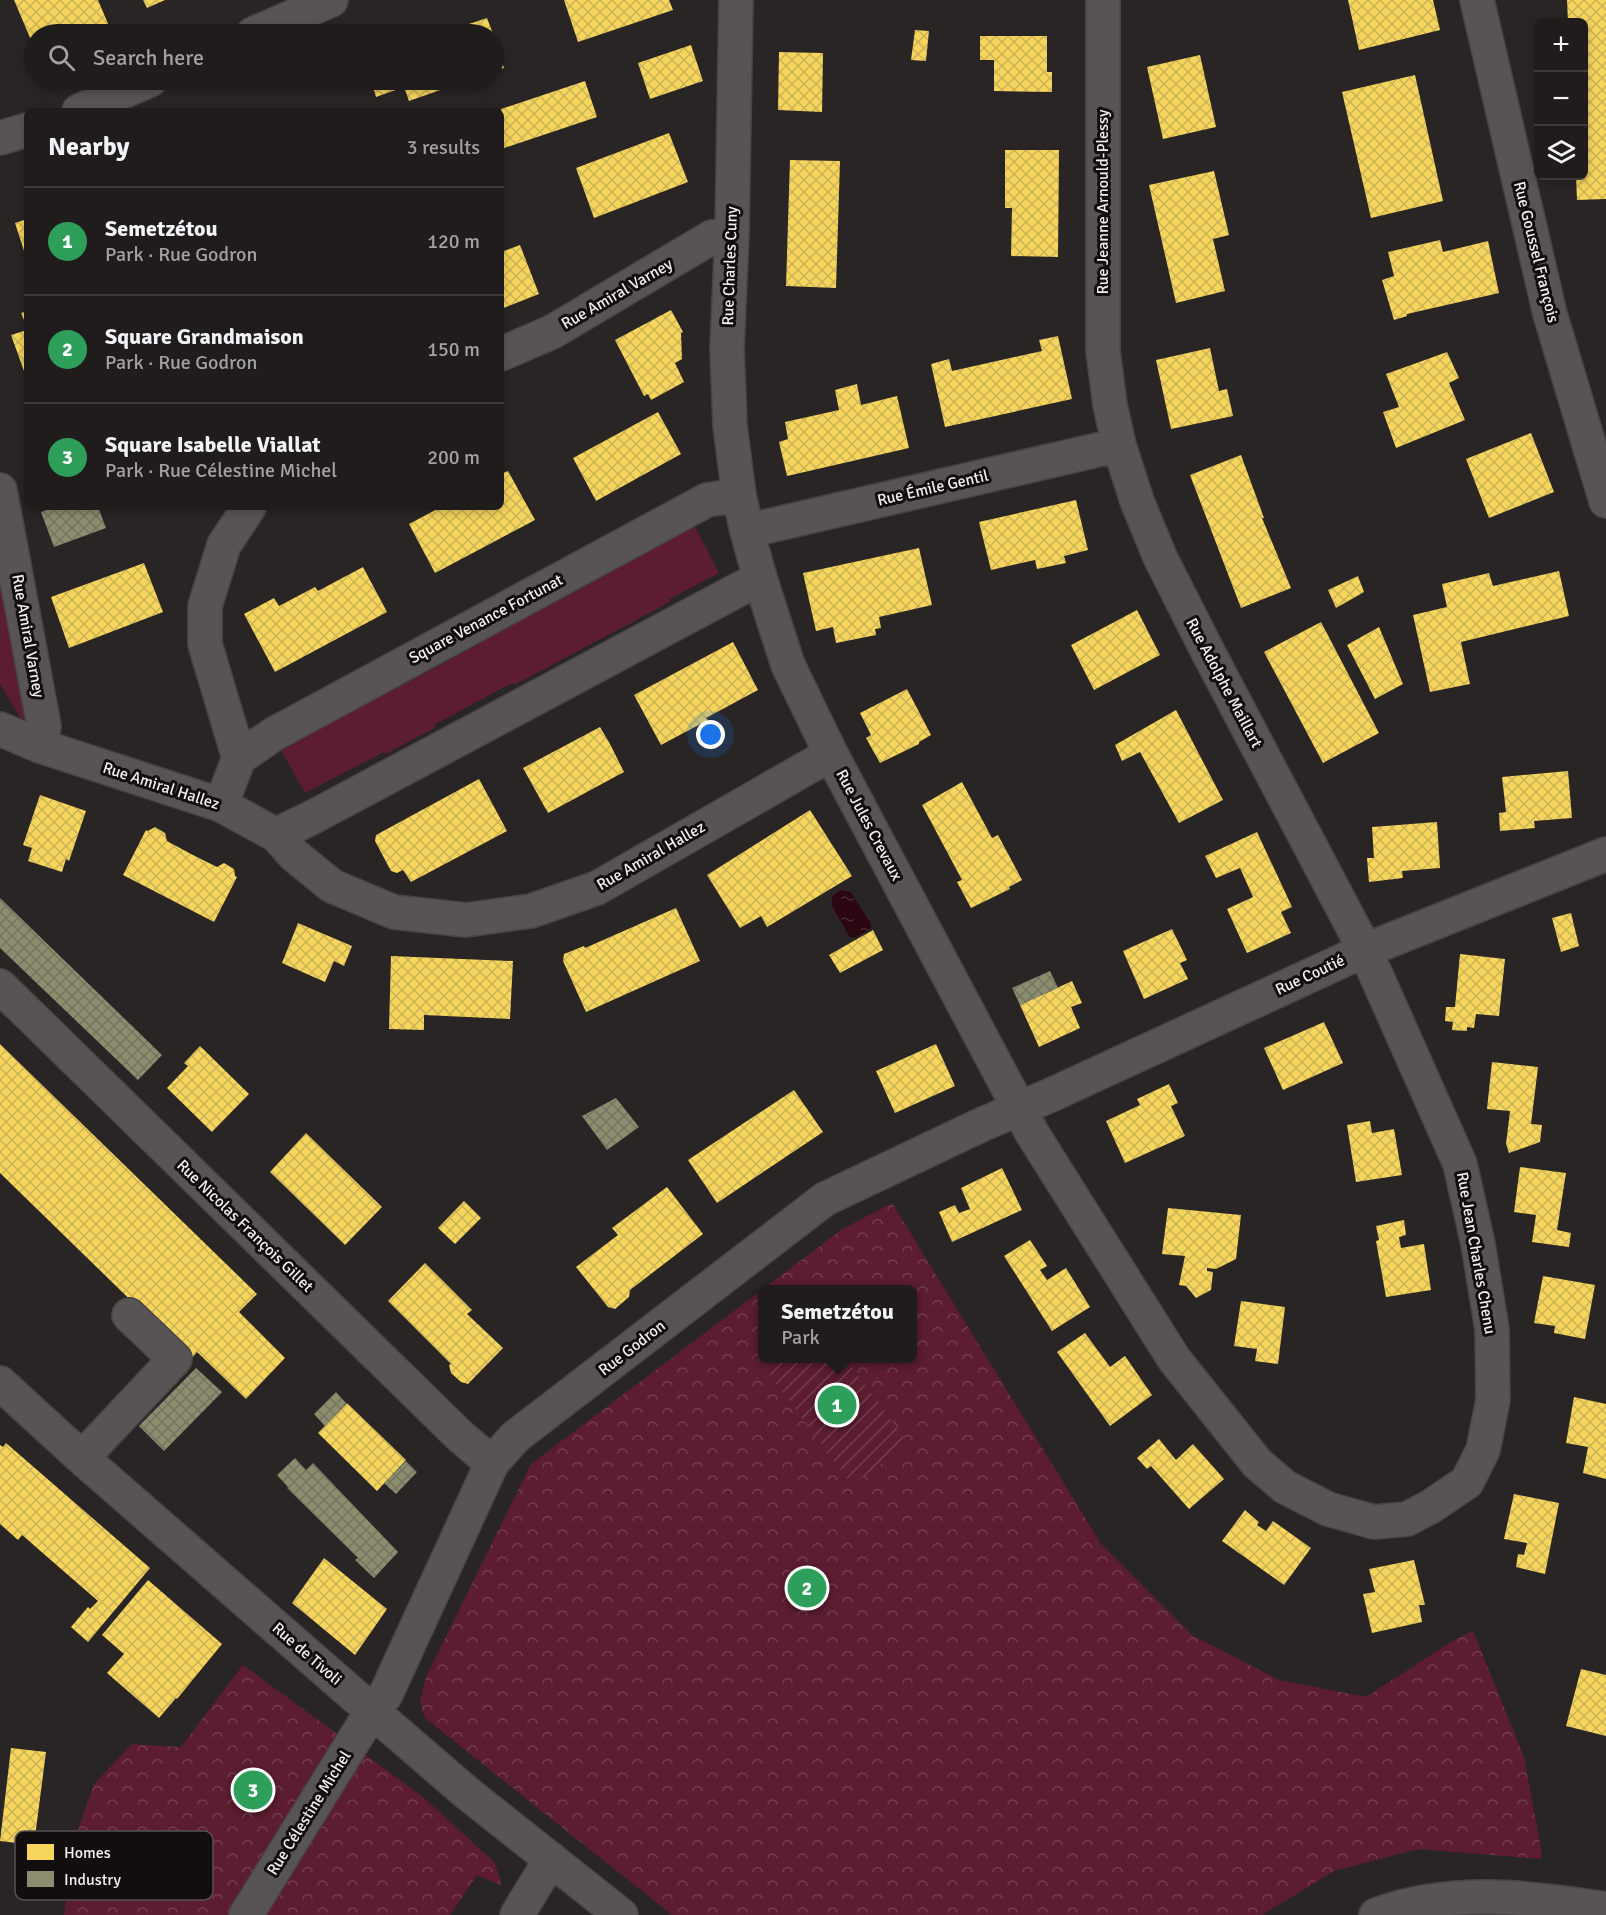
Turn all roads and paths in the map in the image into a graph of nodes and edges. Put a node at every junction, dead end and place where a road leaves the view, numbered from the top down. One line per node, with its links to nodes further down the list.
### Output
1 (331, 0): 5 (street)
2 (736, 0): 11 (street, Rue Charles Cuny)
3 (1103, 0): 13 (street, Rue Jeanne Arnould-Plessy)
4 (1477, 0): 17 (street, Rue Goussel François)
5 (279, 10): 6 (street)
6 (264, 24)
7 (127, 90): 8 (street)
8 (86, 108)
9 (24, 131): 10 (street)
10 (0, 138)
11 (732, 234): 12 (street, Rue Amiral Varney); 16 (street, Rue Charles Cuny)
12 (504, 353)
13 (1110, 405): 14 (street, Rue Adolphe Maillart)
14 (1119, 445): 19 (street, Rue Émile Gentil); 28 (street, Rue Adolphe Maillart)
15 (0, 490): 22 (street, Rue Amiral Varney)
16 (739, 495): 19 (street, Rue Charles Cuny); 24 (street, Square Venance Fortunat)
17 (1606, 501)
18 (247, 510): 24 (street)
19 (747, 531): 20 (street, Rue Jules Crevaux)
20 (760, 578): 23 (street, Rue Jules Crevaux); 26 (street)
21 (0, 729): 22 (street, Rue Amiral Hallez)
22 (39, 746): 25 (street, Rue Amiral Hallez)
23 (831, 754): 26 (street, Rue Amiral Hallez); 30 (street, Rue Jules Crevaux)
24 (239, 758): 25 (street)
25 (222, 805): 26 (street, Rue Amiral Hallez)
26 (276, 835)
27 (1606, 854): 28 (street, Rue Coutié)
28 (1365, 950): 30 (street, Rue Coutié); 30 (street, Rue Jean Charles Chenu)
29 (0, 986): 34 (street, Rue Nicolas François Gillet)
30 (1019, 1108): 34 (street, Rue Godron)
31 (129, 1315): 33 (street)
32 (0, 1383): 33 (street, Rue de Tivoli)
33 (82, 1458): 35 (street, Rue de Tivoli)
34 (492, 1463): 35 (street, Rue Godron)
35 (372, 1711): 36 (street, Rue de Tivoli); 39 (street, Rue Célestine Michel)
36 (551, 1859): 40 (street); 41 (street, Rue de Tivoli)
37 (1491, 1905): 38 (street); 42 (street)
38 (1606, 1909)
39 (246, 1915)
40 (517, 1915)
41 (621, 1915)
42 (1376, 1915)

